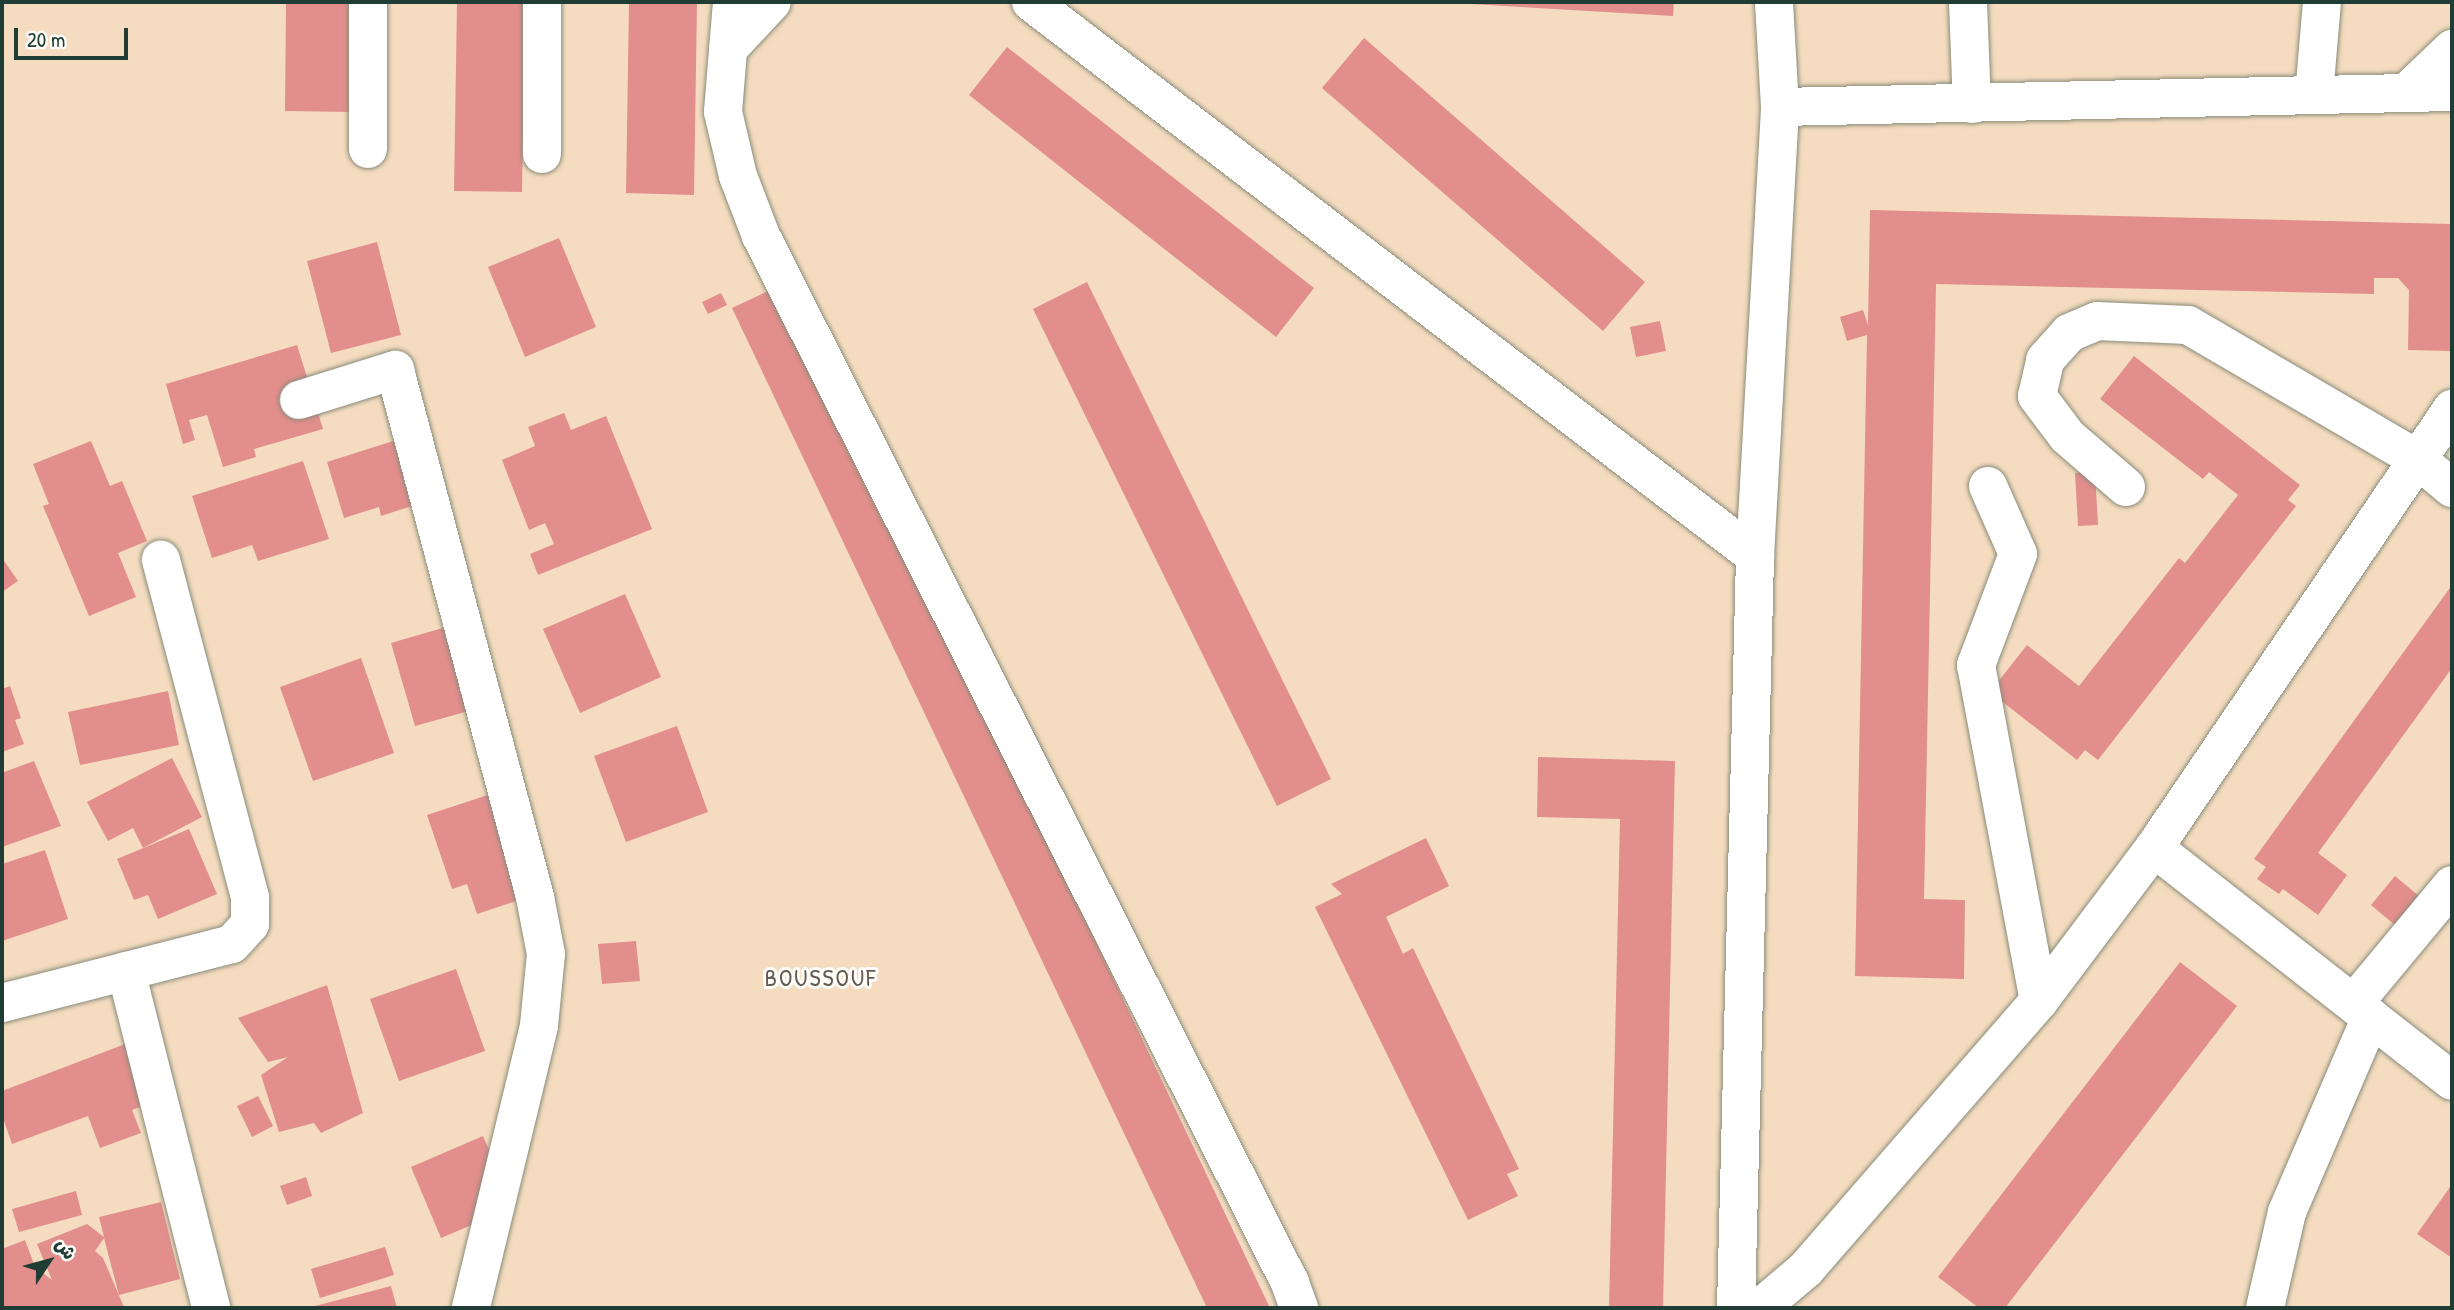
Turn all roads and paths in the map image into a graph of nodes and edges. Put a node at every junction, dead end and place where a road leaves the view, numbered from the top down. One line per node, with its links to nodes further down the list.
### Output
1 (368, 2): 16 (street)
2 (542, 2): 17 (street)
3 (732, 2): 10 (street)
4 (772, 2): 10 (street)
5 (1031, 2): 24 (street)
6 (1774, 2): 15 (street)
7 (1968, 2): 14 (street)
8 (2322, 2): 13 (street)
9 (2452, 49): 12 (street)
10 (728, 50): 35 (street)
11 (2452, 92): 12 (street)
12 (2406, 93): 13 (street)
13 (2314, 95): 14 (street)
14 (1972, 104): 15 (street)
15 (1780, 107): 24 (street)
16 (368, 149)
17 (542, 155)
18 (299, 400): 34 (street)
19 (2452, 410): 20 (street)
20 (2416, 458): 22 (street); 23 (street); 26 (street)
21 (1988, 486): 29 (street)
22 (2126, 487)
23 (2452, 488)
24 (1755, 556): 36 (street)
25 (161, 560): 28 (street)
26 (2154, 848): 29 (street); 31 (street)
27 (2452, 885): 31 (street)
28 (126, 971): 30 (street); 33 (street)
29 (2039, 1001): 37 (street)
30 (2, 1003)
31 (2363, 1010): 32 (street); 38 (street)
32 (2452, 1081)
33 (211, 1308)
34 (471, 1308)
35 (1299, 1308)
36 (1736, 1308)
37 (1760, 1308)
38 (2265, 1308)

